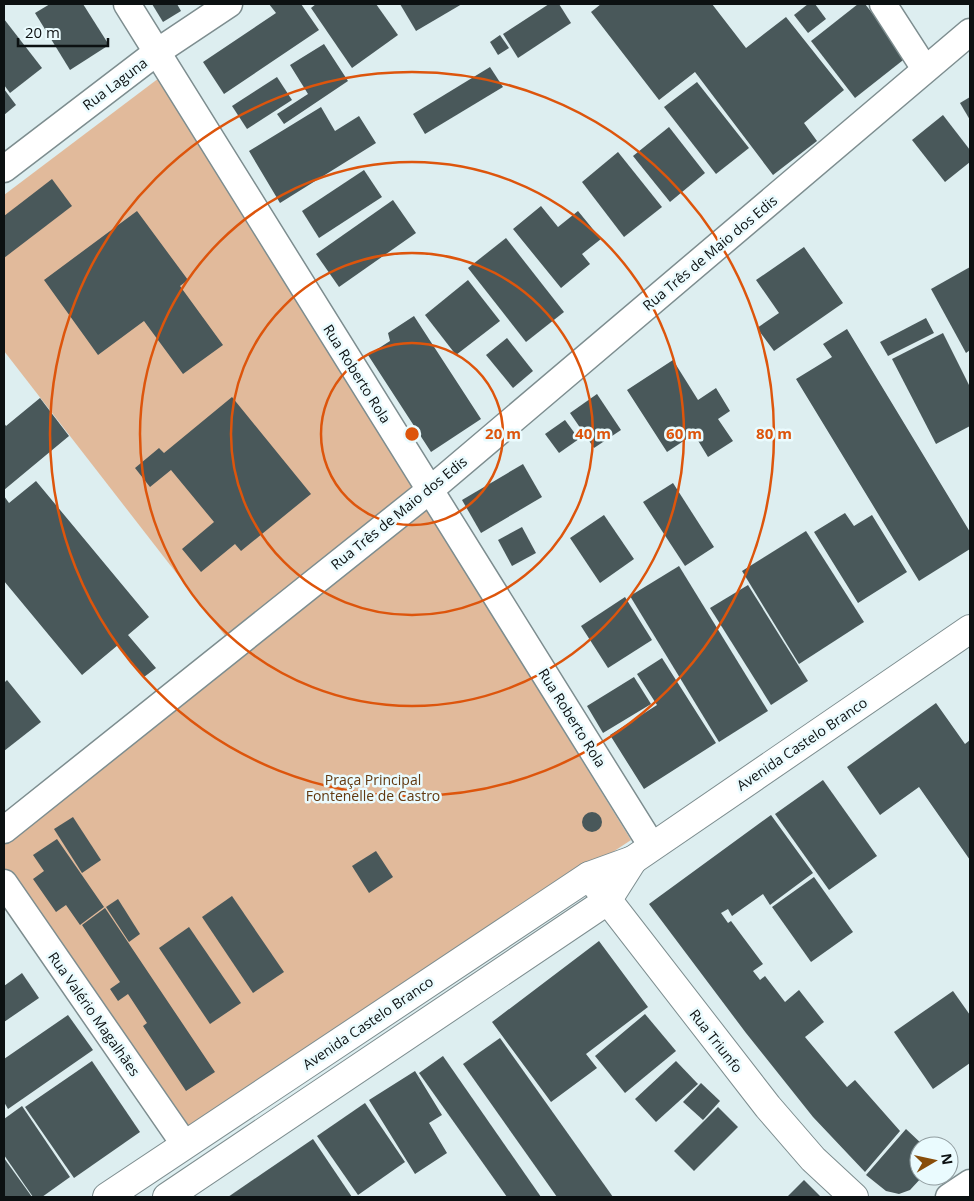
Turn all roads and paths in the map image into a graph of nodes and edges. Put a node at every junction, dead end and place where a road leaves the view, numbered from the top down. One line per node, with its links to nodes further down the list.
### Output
1 (127, 4): 5 (street, Rua Roberto Rola)
2 (229, 4): 5 (street, Rua Laguna)
3 (883, 4): 6 (street)
4 (970, 32): 6 (street, Rua Três de Maio dos Edis)
5 (157, 52): 7 (street, Rua Laguna); 8 (street, Rua Roberto Rola)
6 (925, 69): 8 (street, Rua Três de Maio dos Edis)
7 (4, 168)
8 (430, 490): 10 (street, Rua Três de Maio dos Edis); 11 (street, Rua Roberto Rola)
9 (970, 629): 11 (main road, Avenida Castelo Branco)
10 (4, 830)
11 (643, 853): 12 (main road, Avenida Castelo Branco); 14 (main road, Avenida Castelo Branco)
12 (588, 876): 14 (main road, Rua Triunfo); 15 (main road, Avenida Castelo Branco)
13 (4, 883): 15 (street, Rua Valério Magalhães)
14 (607, 901): 18 (main road, Avenida Castelo Branco); 19 (main road, Rua Triunfo)
15 (185, 1145): 17 (main road, Avenida Castelo Branco)
16 (970, 1183): 20 (street)
17 (107, 1197)
18 (167, 1197)
19 (854, 1197)
20 (949, 1197)

